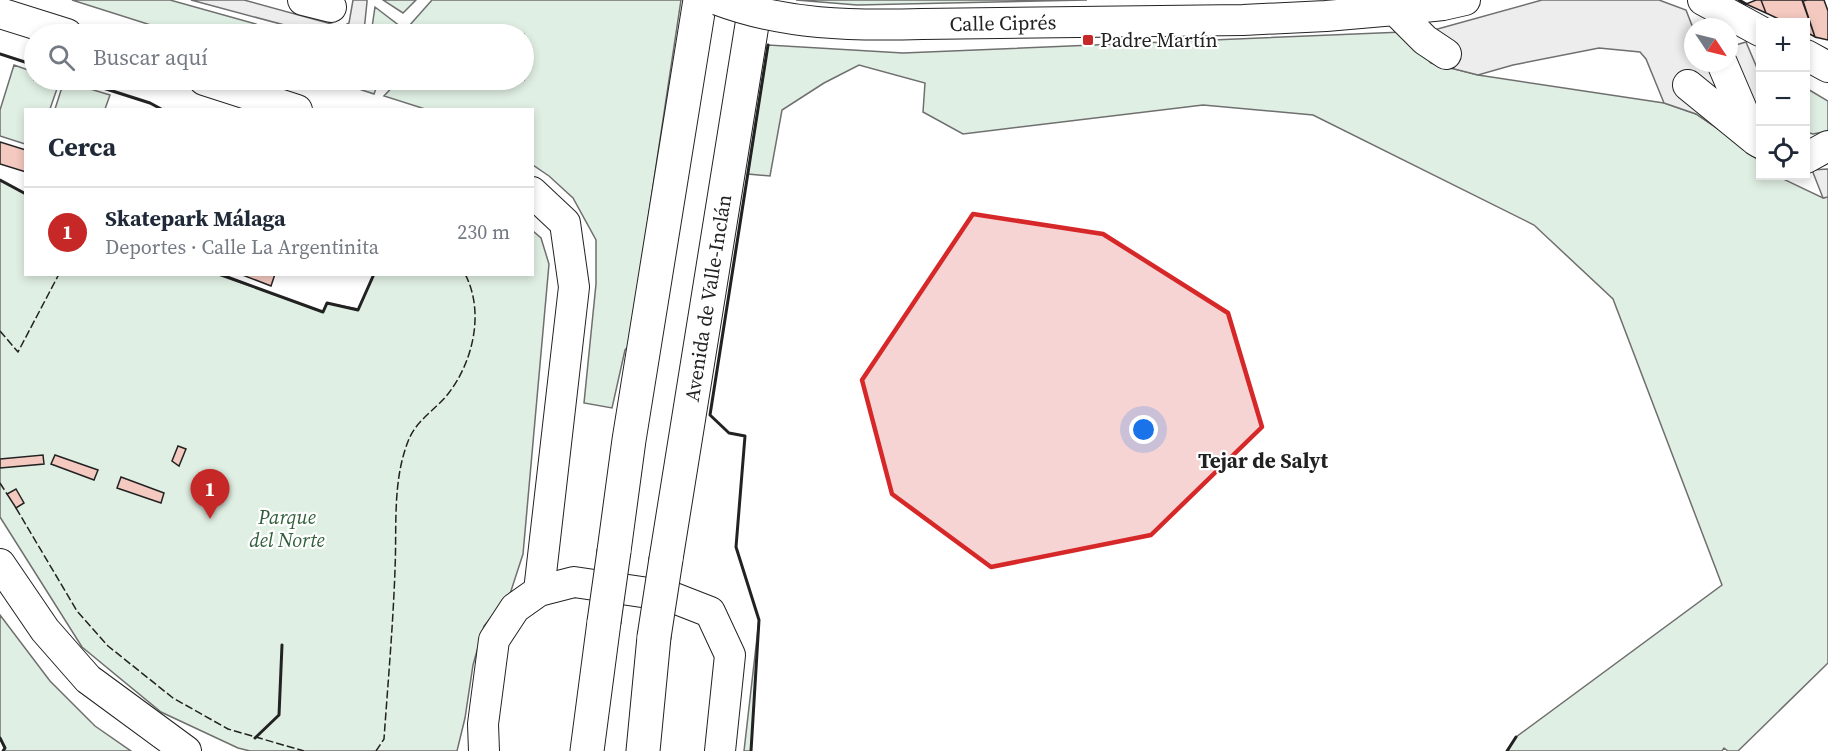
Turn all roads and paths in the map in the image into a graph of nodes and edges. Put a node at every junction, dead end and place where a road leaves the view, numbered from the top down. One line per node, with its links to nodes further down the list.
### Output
1 (700, 0): 34 (main road, bridge)
2 (718, 0): 9 (street, Calle Ciprés, bridge)
3 (756, 0): 35 (main road, Avenida de Valle-Inclán, bridge)
4 (1294, 0): 8 (street)
5 (1465, 0): 11 (street, Calle Ciprés)
6 (1695, 0): 13 (street)
7 (1703, 0): 15 (street)
8 (1324, 8): 10 (street, Calle Ciprés); 11 (street, Calle Ciprés)
9 (1168, 10): 10 (street, Calle Ciprés)
10 (1236, 10)
11 (1395, 10): 16 (street)
12 (0, 13): 14 (street)
13 (1703, 18)
14 (35, 24)
15 (1756, 28)
16 (1446, 54)
17 (1810, 57): 18 (street)
18 (1828, 67)
19 (1726, 72): 23 (street)
20 (1688, 85): 24 (street)
21 (235, 90): 22 (street)
22 (291, 108)
23 (1756, 138)
24 (1756, 140)
25 (1828, 146): 26 (street)
26 (1810, 157)
27 (1810, 161): 28 (street)
28 (1828, 165)
29 (534, 194): 31 (street)
30 (0, 564): 32 (street)
31 (539, 591): 33 (street); 36 (street)
32 (186, 751)
33 (484, 751)
34 (587, 751)
35 (643, 751)
36 (720, 751)

